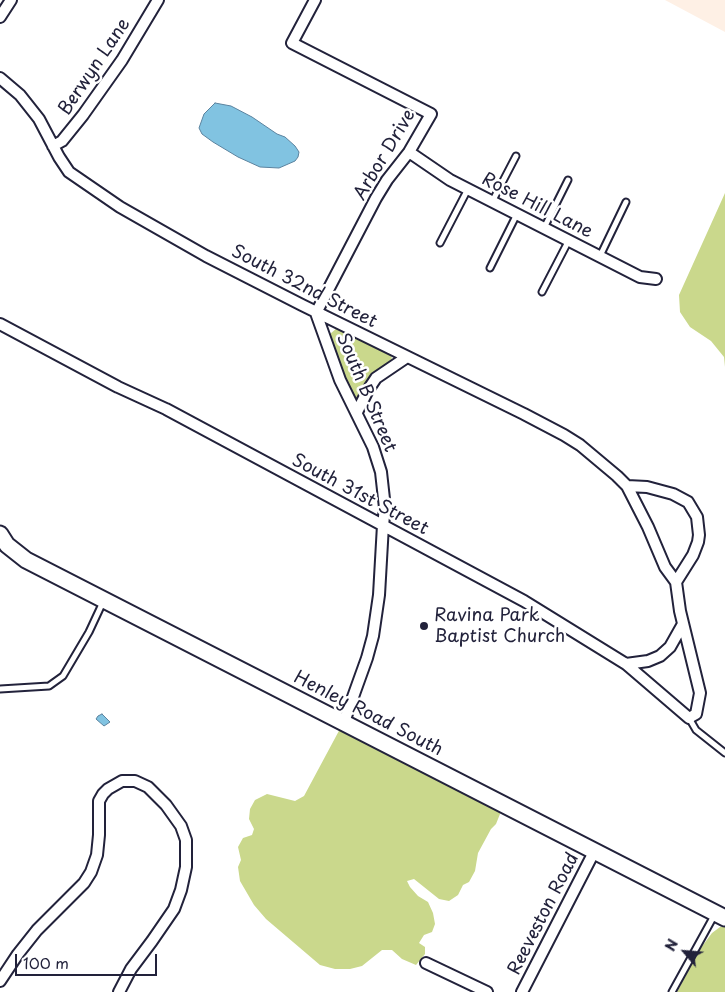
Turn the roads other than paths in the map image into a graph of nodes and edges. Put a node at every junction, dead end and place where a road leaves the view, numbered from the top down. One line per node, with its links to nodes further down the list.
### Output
1 (11, 0): 4 (street)
2 (158, 0): 6 (street, Berwyn Lane)
3 (315, 0): 7 (street, Arbor Drive)
4 (0, 17)
5 (0, 78): 6 (street, South 32nd Street)
6 (53, 146): 21 (street, South 32nd Street)
7 (409, 152): 10 (street, Rose Hill Lane); 21 (street, Arbor Drive)
8 (516, 156): 11 (lane)
9 (568, 180): 14 (lane)
10 (468, 189): 11 (street, Rose Hill Lane); 16 (lane)
11 (492, 202): 13 (street, Rose Hill Lane)
12 (626, 202): 17 (lane)
13 (517, 214): 14 (street, Rose Hill Lane); 18 (lane)
14 (544, 228): 15 (street, Rose Hill Lane)
15 (569, 240): 17 (street, Rose Hill Lane); 20 (lane)
16 (440, 242)
17 (600, 256): 19 (street, Rose Hill Lane)
18 (490, 268)
19 (656, 279)
20 (542, 292)
21 (316, 313): 23 (street, South 32nd Street); 24 (street, South B Street)
22 (0, 324): 26 (street, South 31st Street)
23 (407, 356): 24 (street); 25 (street, South 32nd Street)
24 (357, 412): 26 (street, South B Street)
25 (627, 486): 28 (street, South 32nd Street); 28 (street)
26 (383, 525): 31 (street, South 31st Street); 34 (street, South B Street)
27 (0, 534): 29 (street, Henley Road South)
28 (676, 582): 30 (street, South 32nd Street)
29 (104, 599): 32 (lane); 34 (street, Henley Road South)
30 (683, 624): 31 (street); 33 (street, South 32nd Street)
31 (626, 664): 33 (street, South 31st Street)
32 (0, 689)
33 (689, 718): 35 (lane)
34 (344, 722): 36 (street, Henley Road South)
35 (725, 753)
36 (594, 852): 37 (street, Henley Road South); 42 (street, Reeveston Road)
37 (720, 916): 43 (lane)
38 (426, 963): 41 (street)
39 (0, 981): 40 (street)
40 (119, 992)
41 (487, 992)
42 (522, 992)
43 (672, 992)

